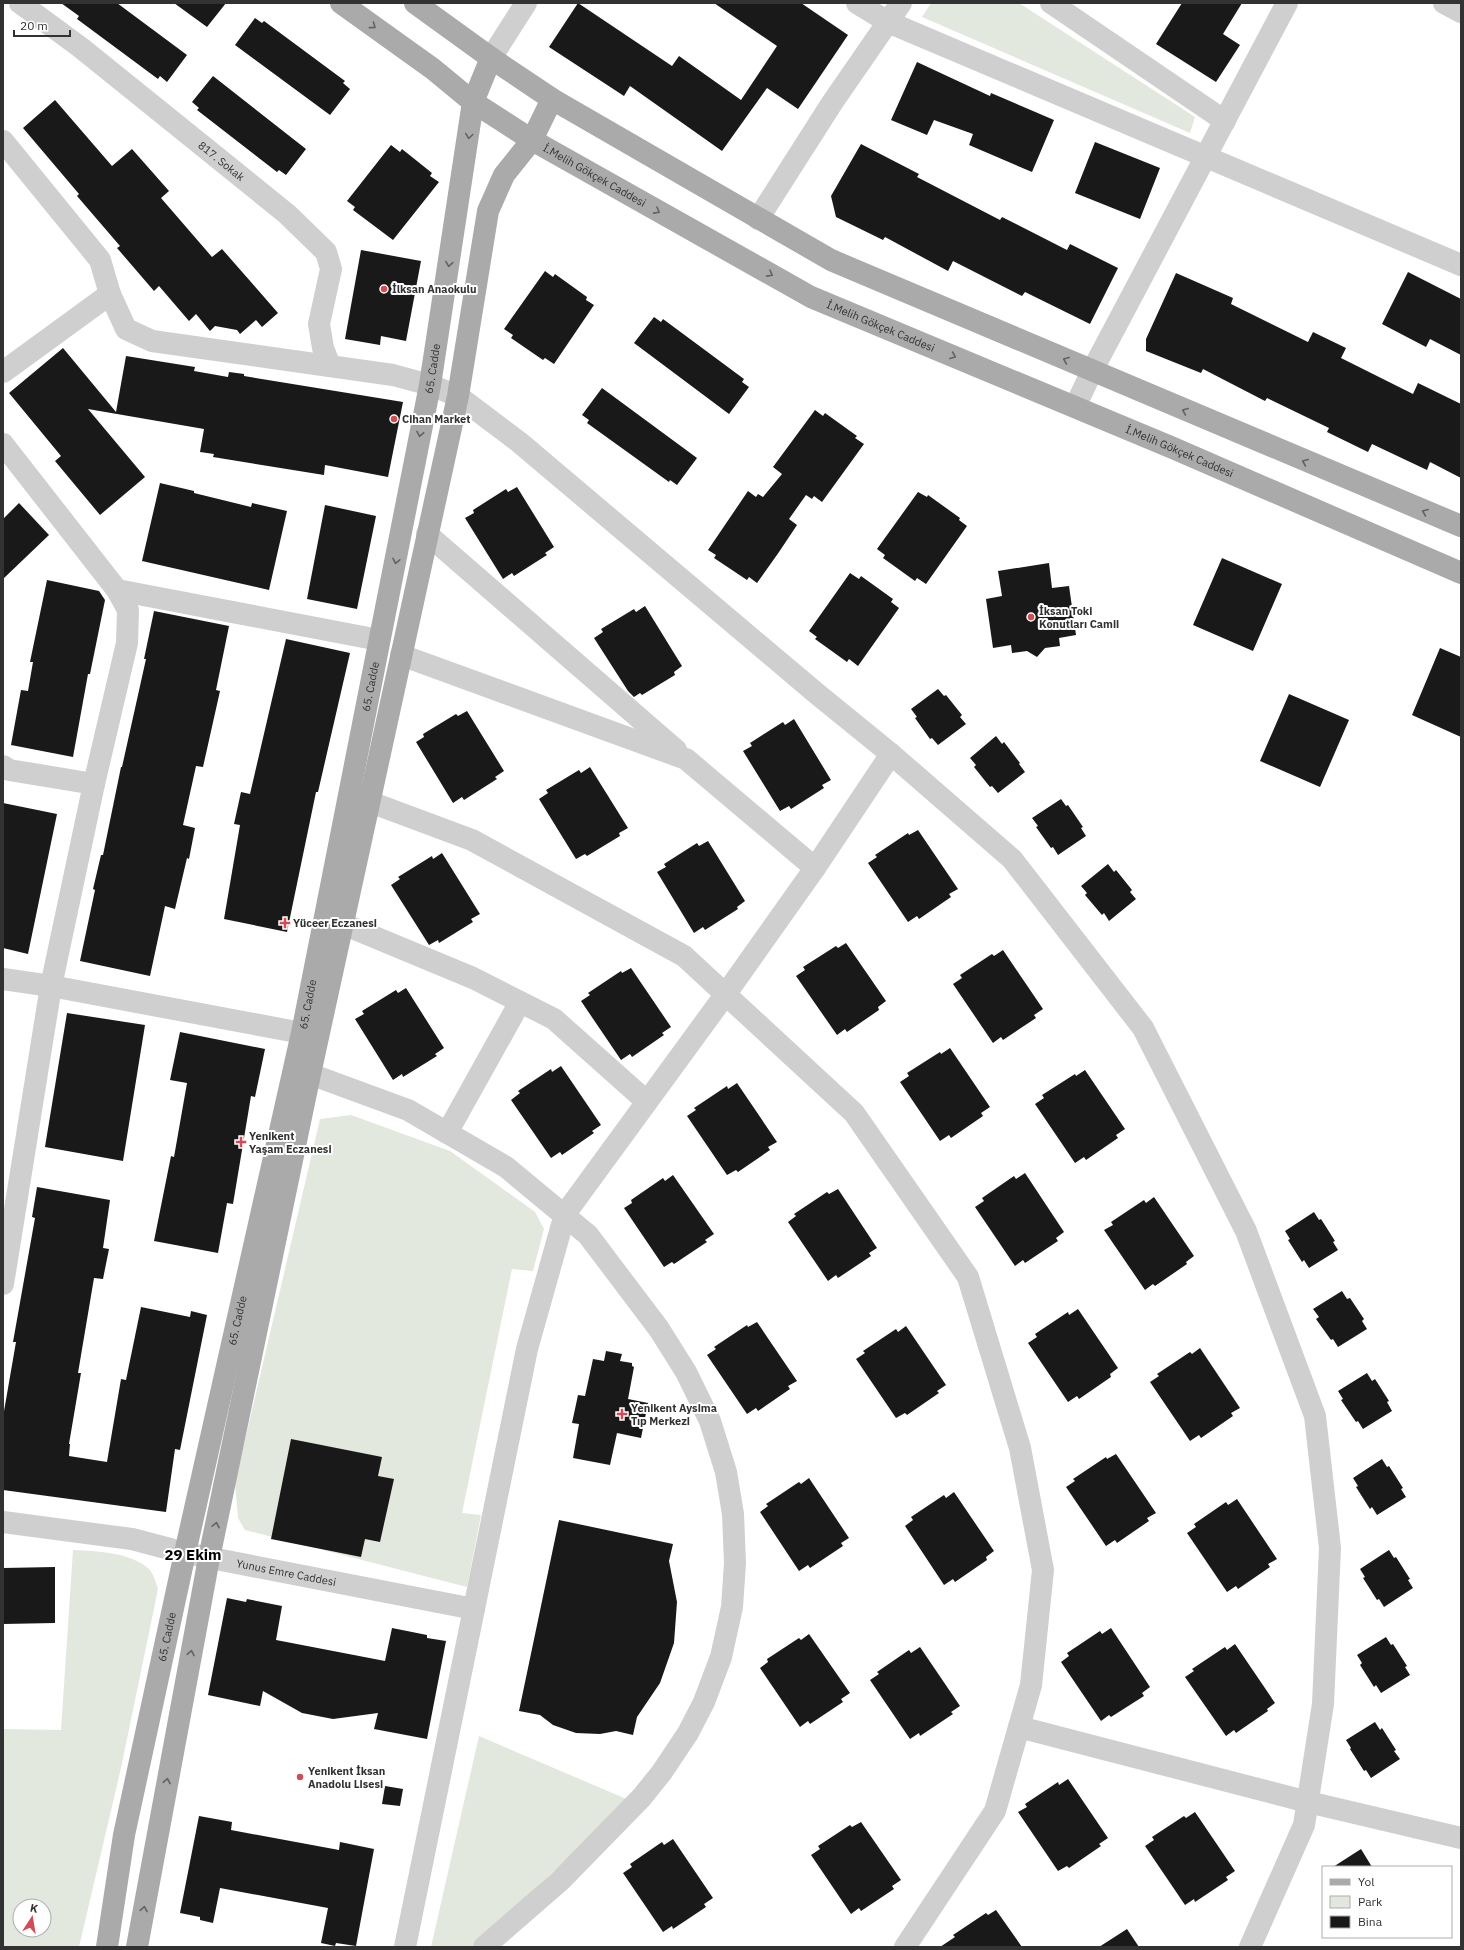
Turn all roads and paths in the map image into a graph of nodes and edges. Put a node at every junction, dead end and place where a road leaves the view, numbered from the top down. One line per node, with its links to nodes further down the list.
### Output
1 (20, 3): 20 (street, 817. Sokak)
2 (341, 3): 12 (main road, İ.Melih Gökçek Caddesi, one-way to 12)
3 (415, 3): 10 (main road)
4 (526, 3): 10 (street)
5 (857, 3): 9 (street)
6 (901, 3): 9 (street)
7 (1051, 3): 13 (street)
8 (1287, 3): 13 (street)
9 (888, 22): 16 (street); 17 (street)
10 (491, 58): 11 (main road); 12 (main road, 65. Cadde)
11 (552, 99): 14 (main road, 65. Cadde); 17 (main road)
12 (473, 102): 14 (main road, İ.Melih Gökçek Caddesi); 23 (main road, 65. Cadde, one-way to 23)
13 (1225, 121): 16 (street)
14 (532, 140): 24 (main road, 65. Cadde); 25 (main road, İ.Melih Gökçek Caddesi, one-way to 25)
15 (3, 141): 19 (street)
16 (1206, 156): 18 (street); 21 (street)
17 (758, 219): 21 (main road, one-way to 17)
18 (1461, 265)
19 (110, 294): 20 (street); 22 (street)
20 (330, 366): 23 (street)
21 (1092, 371): 25 (street); 27 (main road, one-way to 21)
22 (3, 372)
23 (430, 385): 24 (street); 31 (main road, 65. Cadde, one-way to 31)
24 (458, 396): 28 (main road, 65. Cadde); 33 (street)
25 (1075, 407): 29 (main road, İ.Melih Gökçek Caddesi)
26 (3, 444): 30 (street)
27 (1461, 526)
28 (427, 534): 32 (main road, 65. Cadde); 34 (street)
29 (1461, 573)
30 (117, 590): 31 (street); 36 (street)
31 (379, 640): 44 (main road, 65. Cadde)
32 (401, 655): 34 (street); 37 (main road, 65. Cadde)
33 (891, 754): 38 (street); 55 (street)
34 (686, 759): 38 (street)
35 (3, 766): 36 (street)
36 (94, 784): 41 (street)
37 (370, 802): 39 (main road, 65. Cadde); 42 (street)
38 (815, 868): 42 (street)
39 (343, 924): 43 (street); 45 (main road, 65. Cadde)
40 (3, 979): 41 (street)
41 (51, 986): 44 (street); 49 (street)
42 (725, 995): 46 (street); 54 (street)
43 (520, 1002): 46 (street); 47 (street)
44 (302, 1033): 51 (main road, 65. Cadde)
45 (310, 1074): 47 (street); 52 (main road, 65. Cadde, one-way to 45)
46 (646, 1101): 48 (street)
47 (447, 1133): 48 (street)
48 (565, 1214): 53 (street); 60 (street)
49 (3, 1284)
50 (3, 1522): 51 (street, Yunus Emre Caddesi)
51 (185, 1553): 52 (street, Yunus Emre Caddesi); 57 (main road, 65. Cadde)
52 (209, 1558): 53 (street, Yunus Emre Caddesi); 58 (main road, 65. Cadde, one-way to 52)
53 (474, 1609): 59 (street)
54 (1019, 1727): 55 (street); 61 (street)
55 (1308, 1802): 56 (street); 62 (street)
56 (1461, 1838)
57 (107, 1947)
58 (137, 1947)
59 (405, 1947)
60 (484, 1947)
61 (905, 1947)
62 (1250, 1947)

